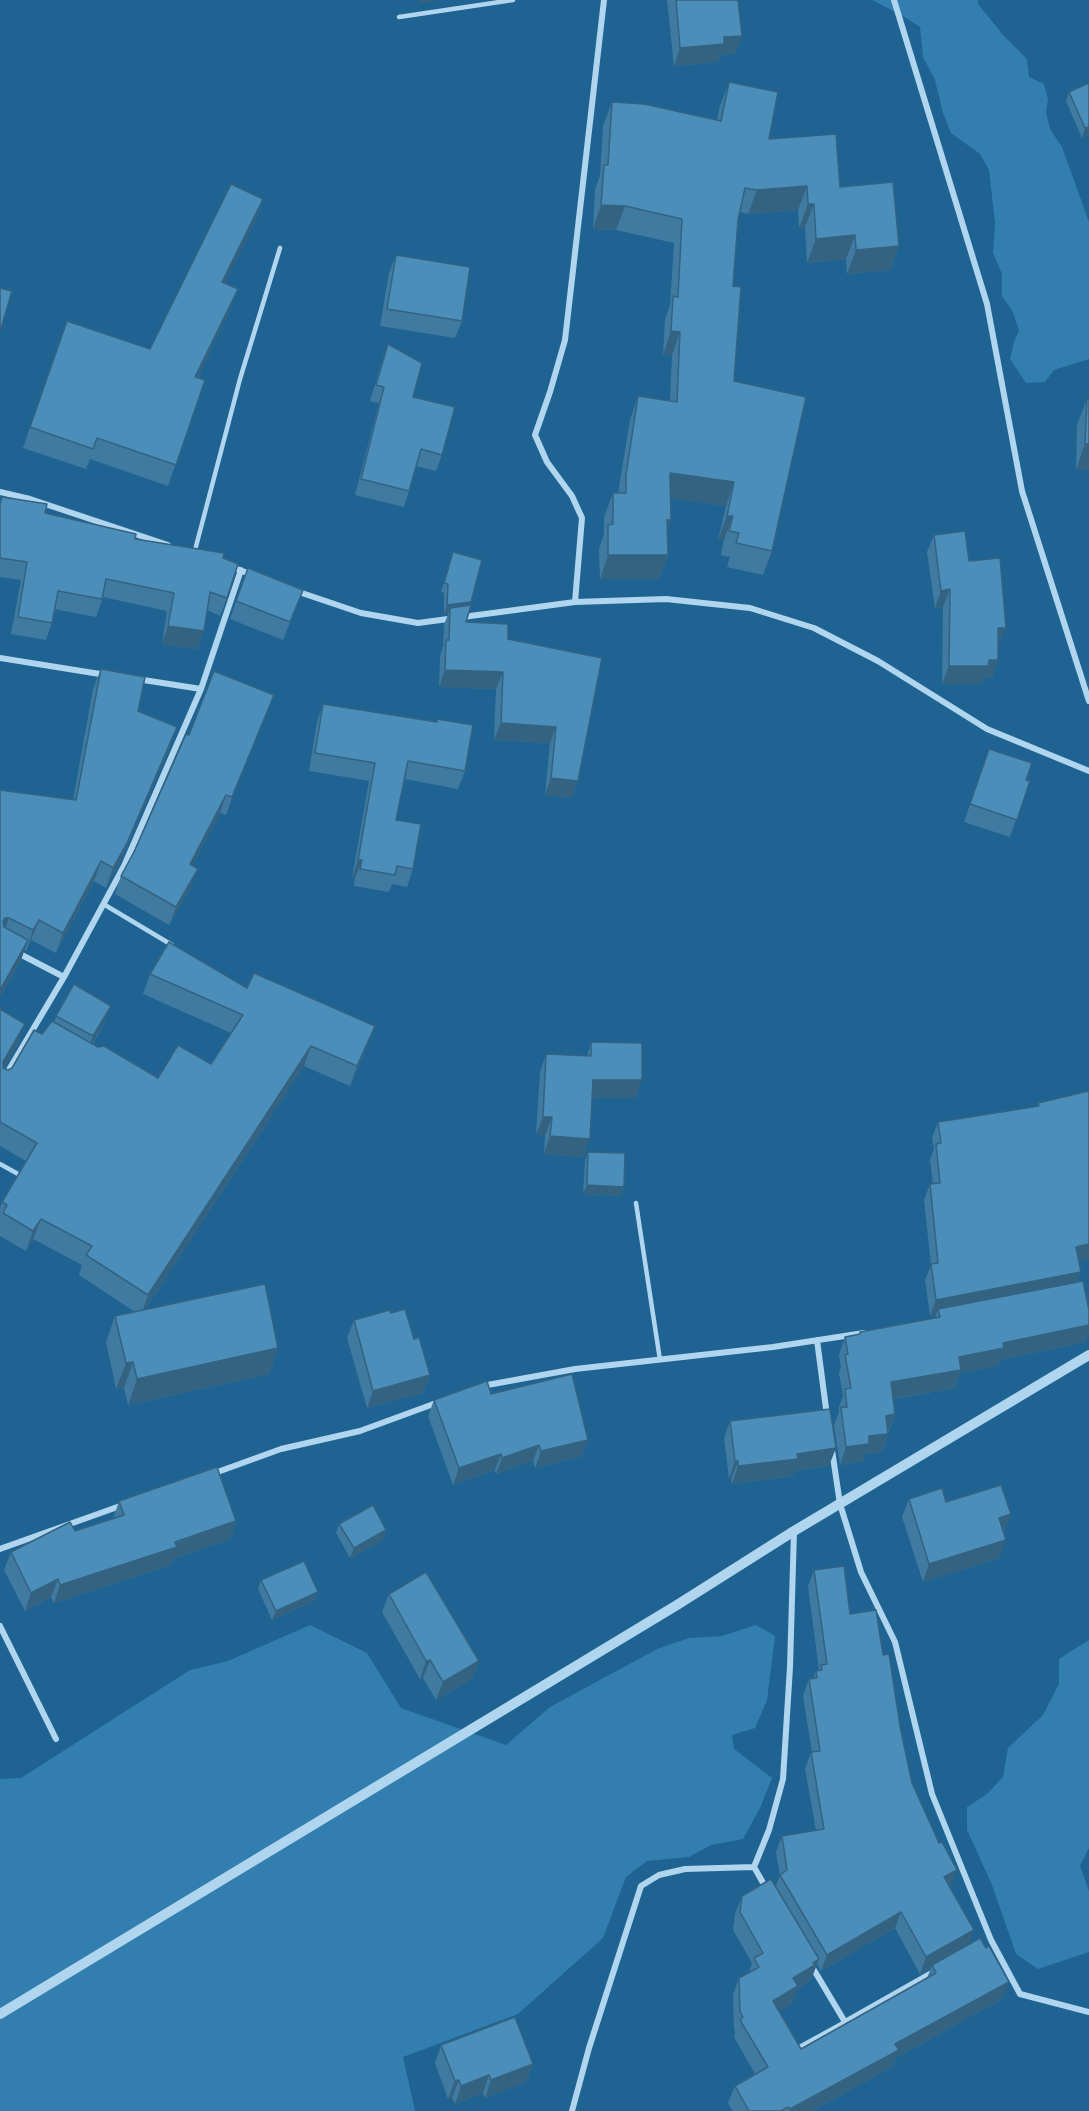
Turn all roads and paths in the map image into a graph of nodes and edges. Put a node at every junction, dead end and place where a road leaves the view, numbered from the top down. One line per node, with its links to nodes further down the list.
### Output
1 (513, 0): 4 (lane)
2 (604, 0): 15 (street)
3 (894, 0): 20 (street)
4 (399, 17)
5 (280, 248): 9 (lane)
6 (0, 492): 7 (street)
7 (172, 547)
8 (183, 550): 9 (street)
9 (194, 554): 10 (street)
10 (203, 557)
11 (222, 564): 12 (street)
12 (241, 570): 13 (street); 19 (street)
13 (263, 578)
14 (285, 586): 15 (street)
15 (575, 602): 21 (street)
16 (0, 658): 17 (street)
17 (118, 676)
18 (130, 678): 19 (street)
19 (201, 689): 22 (street)
20 (1089, 701)
21 (1089, 771)
22 (105, 905): 23 (lane); 25 (street)
23 (172, 945)
24 (9, 948): 25 (street)
25 (64, 977): 26 (street)
26 (0, 1085)
27 (0, 1164): 28 (lane)
28 (18, 1174)
29 (636, 1203): 33 (lane)
30 (874, 1332): 31 (street)
31 (817, 1340): 33 (street); 36 (street)
32 (1089, 1355): 40 (street)
33 (660, 1360): 34 (street)
34 (477, 1388)
35 (448, 1399): 38 (street)
36 (828, 1422)
37 (832, 1445): 40 (street)
38 (202, 1477)
39 (135, 1501): 42 (street)
40 (840, 1504): 41 (street); 47 (street)
41 (794, 1532): 45 (street); 52 (street)
42 (0, 1549)
43 (0, 1626): 44 (street)
44 (56, 1739)
45 (754, 1867): 46 (street); 55 (street)
46 (772, 1898)
47 (991, 1940): 48 (street); 51 (street)
48 (981, 1945)
49 (808, 1960): 53 (street)
50 (943, 1967): 53 (street)
51 (1089, 2012)
52 (0, 2014)
53 (845, 2022): 54 (lane)
54 (796, 2049)
55 (572, 2111)

